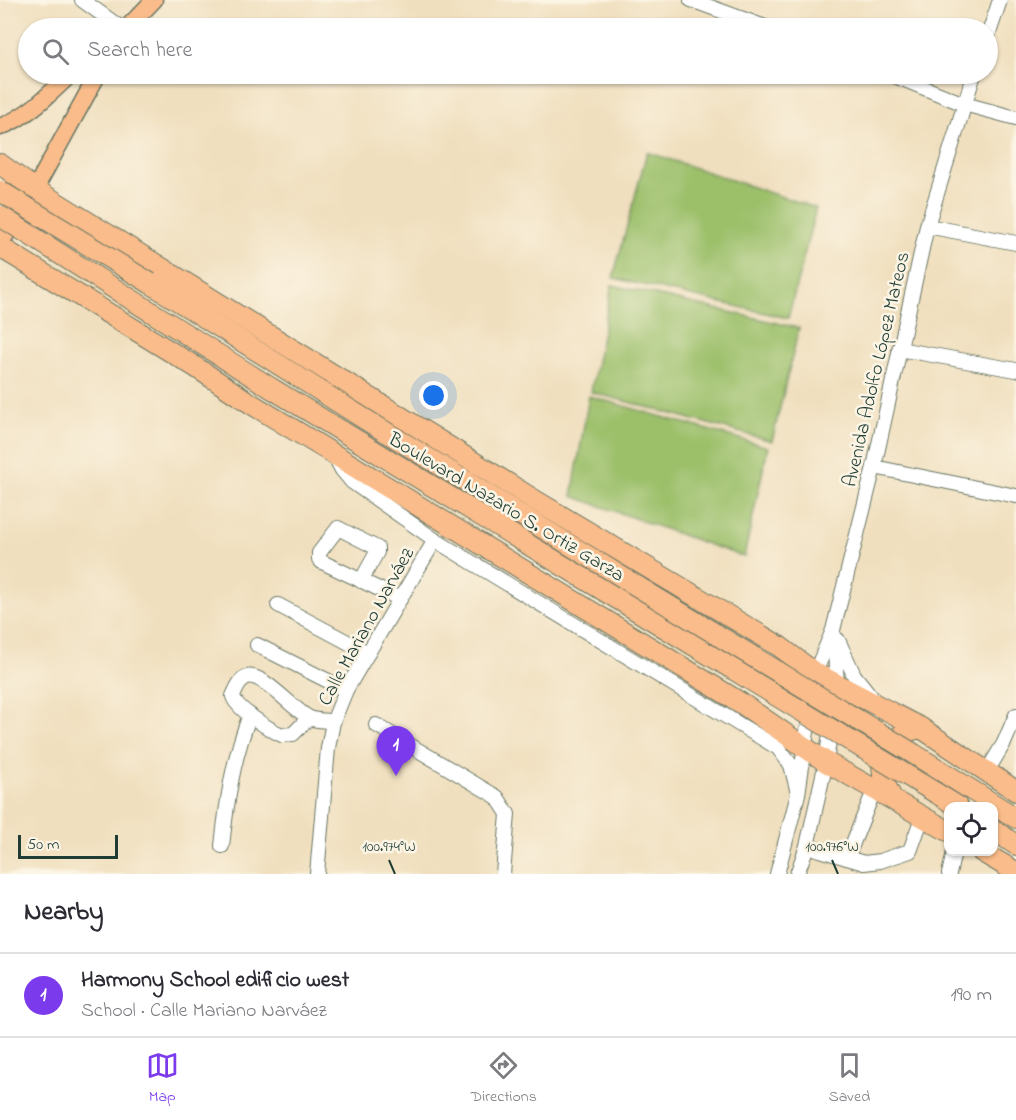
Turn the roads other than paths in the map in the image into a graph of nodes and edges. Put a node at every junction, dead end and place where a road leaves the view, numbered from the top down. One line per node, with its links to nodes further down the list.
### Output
1 (81, 0): 6 (street)
2 (154, 0): 7 (main road)
3 (691, 0): 5 (street)
4 (1000, 0): 9 (street)
5 (713, 4): 8 (street)
6 (107, 18)
7 (137, 18)
8 (745, 18)
9 (994, 18)
10 (60, 84): 16 (main road)
11 (93, 84): 18 (main road)
12 (915, 84): 14 (street)
13 (971, 84): 14 (street, Avenida Adolfo López Mateos)
14 (964, 104): 15 (street); 21 (street, Avenida Adolfo López Mateos)
15 (1016, 118)
16 (0, 127)
17 (0, 164): 18 (highway)
18 (35, 189): 23 (main road); 32 (highway)
19 (0, 190): 30 (highway, Boulevard Nazario S. Ortiz Garza, bridge)
20 (0, 216): 28 (highway, Boulevard Nazario S. Ortiz Garza, bridge)
21 (927, 226): 22 (street); 24 (street, Avenida Adolfo López Mateos)
22 (1016, 243)
23 (0, 245): 25 (highway)
24 (899, 349): 26 (street); 29 (street, Avenida Adolfo López Mateos)
25 (194, 366): 27 (highway); 28 (highway)
26 (1016, 370)
27 (333, 453): 33 (street); 44 (highway)
28 (378, 454): 59 (highway, Boulevard Nazario S. Ortiz Garza, bridge)
29 (874, 467): 31 (street); 37 (street, Avenida Adolfo López Mateos)
30 (488, 495): 32 (highway); 61 (highway, Boulevard Nazario S. Ortiz Garza, bridge)
31 (1016, 496)
32 (533, 499): 39 (highway)
33 (435, 540): 35 (street, Calle Mariano Narváez); 57 (street)
34 (361, 581): 35 (street)
35 (400, 599): 40 (street, Calle Mariano Narváez)
36 (278, 605): 40 (street)
37 (833, 630): 41 (street, Avenida Adolfo López Mateos); 42 (street); 45 (street)
38 (257, 645): 43 (street)
39 (779, 646): 41 (highway); 44 (highway)
40 (368, 653): 43 (street, Calle Mariano Narváez)
41 (815, 673): 42 (highway); 52 (street, Avenida Adolfo López Mateos)
42 (837, 685): 45 (highway); 53 (street)
43 (346, 690): 49 (street, Calle Mariano Narváez)
44 (741, 703): 52 (highway)
45 (880, 706): 51 (highway)
46 (250, 715): 48 (street); 48 (street); 65 (street)
47 (1016, 715): 54 (street)
48 (309, 718): 49 (street)
49 (333, 722): 71 (street, Calle Mariano Narváez)
50 (376, 725): 72 (street)
51 (921, 728): 54 (highway); 58 (highway)
52 (806, 748): 53 (highway); 57 (street, Avenida Adolfo López Mateos)
53 (826, 762): 55 (highway); 66 (street)
54 (986, 773): 56 (highway)
55 (875, 788): 58 (highway); 69 (street)
56 (1016, 791)
57 (798, 794): 73 (street, Avenida Adolfo López Mateos)
58 (892, 798): 60 (highway)
59 (950, 802)
60 (923, 815): 62 (highway); 69 (street)
61 (1016, 818)
62 (944, 828)
63 (998, 833): 64 (highway)
64 (1016, 844)
65 (222, 846)
66 (807, 846): 69 (street); 74 (street)
67 (953, 856): 75 (street)
68 (989, 856): 70 (highway)
69 (847, 858)
70 (1016, 872)
71 (317, 874)
72 (503, 874)
73 (777, 874)
74 (797, 874)
75 (949, 874)

